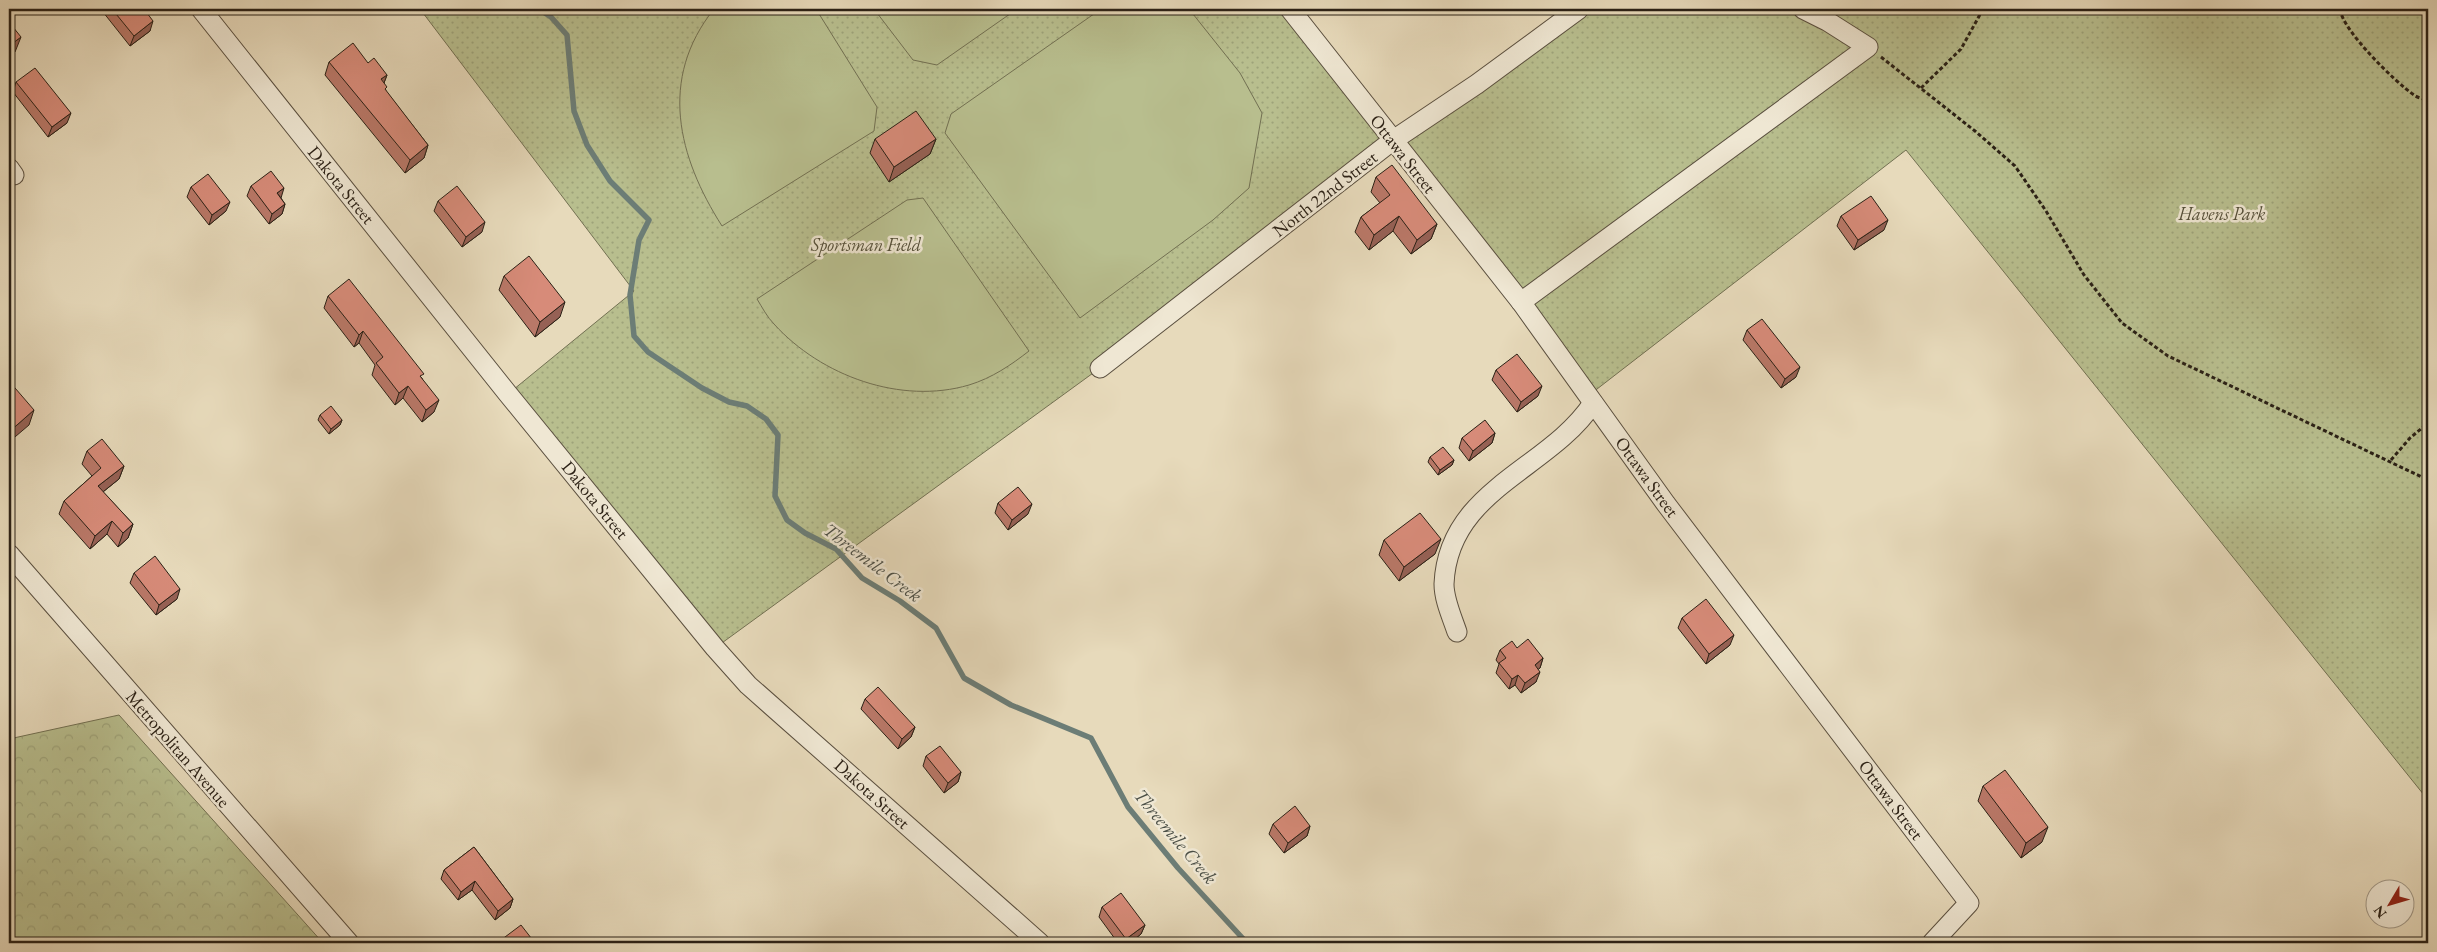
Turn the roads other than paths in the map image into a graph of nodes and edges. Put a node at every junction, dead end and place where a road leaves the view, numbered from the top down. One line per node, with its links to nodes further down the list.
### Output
1 (201, 9): 12 (street, Dakota Street)
2 (1290, 9): 5 (street, Ottawa Street)
3 (1579, 9): 5 (street, North 22nd Street)
4 (1803, 9): 6 (street)
5 (1392, 141): 6 (street, Ottawa Street); 7 (street, North 22nd Street)
6 (1521, 302): 8 (street, Ottawa Street)
7 (1100, 368)
8 (1593, 403): 10 (street); 13 (street, Ottawa Street)
9 (9, 554): 11 (street, Metropolitan Avenue)
10 (1457, 632)
11 (348, 943)
12 (1040, 943)
13 (1932, 943)

